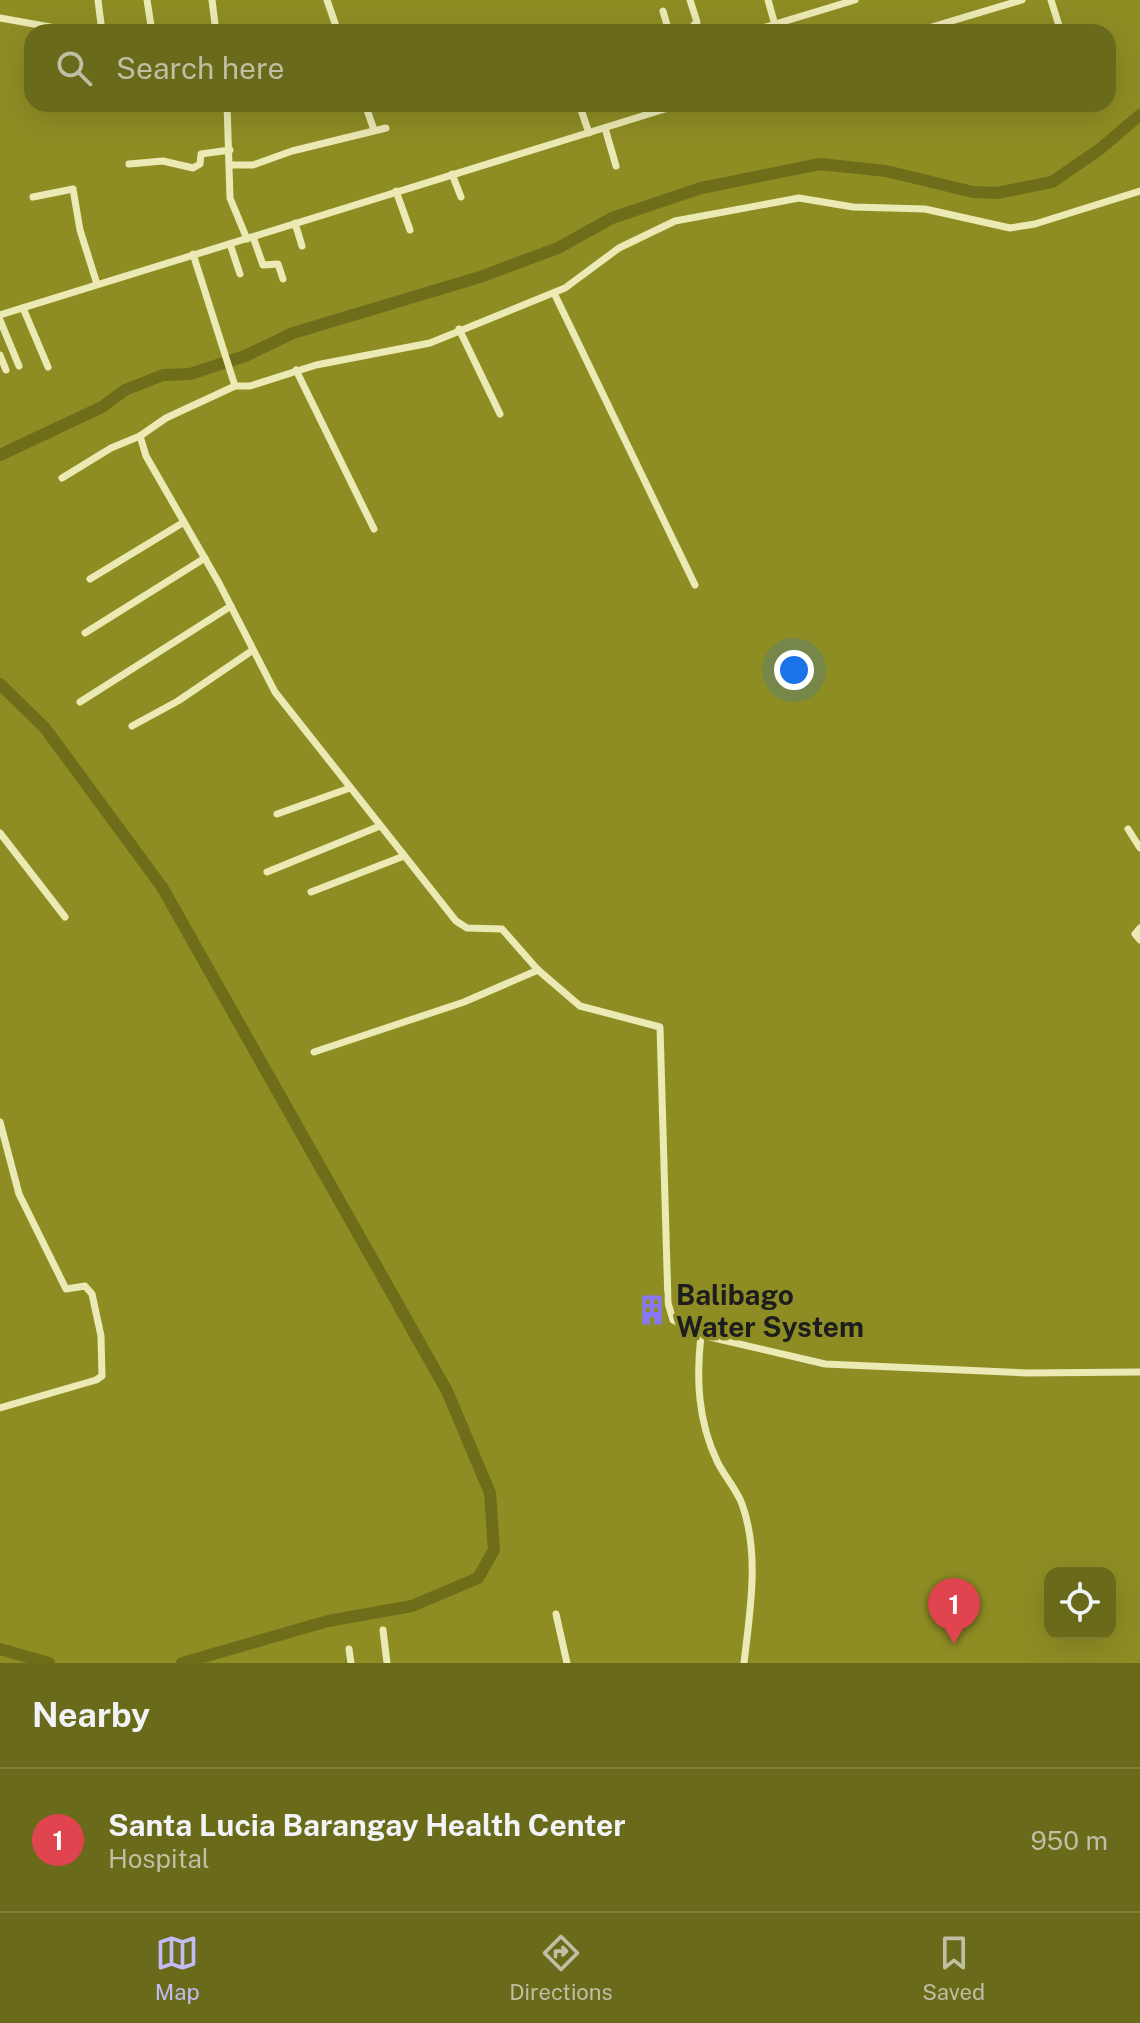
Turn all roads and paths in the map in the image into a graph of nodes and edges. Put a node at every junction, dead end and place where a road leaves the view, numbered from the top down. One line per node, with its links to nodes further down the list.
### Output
1 (98, 0): 13 (street)
2 (147, 0): 14 (street)
3 (212, 0): 15 (street)
4 (327, 0): 16 (street)
5 (690, 0): 18 (street)
6 (768, 0): 19 (street)
7 (853, 0): 20 (street)
8 (1022, 0): 21 (street)
9 (1051, 0): 22 (street)
10 (663, 11): 17 (street)
11 (0, 18): 12 (street)
12 (33, 24)
13 (101, 24)
14 (151, 24)
15 (215, 24)
16 (335, 24)
17 (667, 24)
18 (695, 24)
19 (775, 24)
20 (778, 24)
21 (942, 24)
22 (1058, 24)
23 (228, 112): 31 (street)
24 (368, 112): 29 (street)
25 (582, 112): 30 (street)
26 (656, 112): 28 (street)
27 (386, 128): 29 (street)
28 (605, 128): 30 (street); 34 (street)
29 (374, 130): 33 (street)
30 (589, 133): 35 (street)
31 (230, 150): 32 (street); 33 (street)
32 (129, 164)
33 (230, 165): 42 (street)
34 (616, 166)
35 (452, 174): 36 (street); 39 (street)
36 (396, 191): 40 (street); 41 (street)
37 (1140, 191): 49 (street)
38 (33, 197): 48 (street)
39 (461, 197)
40 (295, 223): 42 (street); 44 (street)
41 (410, 230)
42 (250, 238): 43 (street); 47 (street)
43 (230, 244): 45 (street); 46 (street)
44 (302, 246)
45 (193, 254): 48 (street); 58 (street)
46 (240, 274)
47 (283, 279)
48 (97, 284): 50 (street)
49 (554, 293): 52 (street); 66 (street)
50 (23, 308): 51 (street); 55 (street)
51 (0, 318): 54 (street)
52 (459, 329): 57 (street); 59 (street)
53 (0, 355): 56 (street)
54 (19, 366)
55 (48, 367)
56 (6, 370)
57 (296, 370): 58 (street); 63 (street)
58 (235, 386): 60 (street)
59 (500, 414)
60 (140, 436): 61 (street); 62 (street)
61 (62, 478)
62 (184, 522): 64 (street); 65 (street)
63 (374, 529)
64 (205, 558): 67 (street); 68 (street)
65 (90, 579)
66 (695, 585)
67 (231, 606): 69 (street); 70 (street)
68 (85, 633)
69 (253, 650): 71 (street); 72 (street)
70 (80, 702)
71 (132, 726)
72 (350, 788): 73 (street); 74 (street)
73 (277, 814)
74 (380, 826): 78 (street); 79 (street)
75 (1128, 829): 77 (street)
76 (0, 833): 81 (street)
77 (1140, 848)
78 (404, 856): 80 (street); 84 (street)
79 (267, 872)
80 (311, 892)
81 (65, 917)
82 (1140, 928): 83 (street)
83 (1140, 940)
84 (538, 970): 85 (street); 87 (street)
85 (314, 1052)
86 (0, 1122): 89 (street)
87 (701, 1335): 88 (street); 96 (street)
88 (1140, 1372)
89 (0, 1408)
90 (556, 1614): 95 (street)
91 (383, 1630): 94 (street)
92 (349, 1649): 93 (street)
93 (351, 1663)
94 (387, 1663)
95 (567, 1663)
96 (744, 1663)

